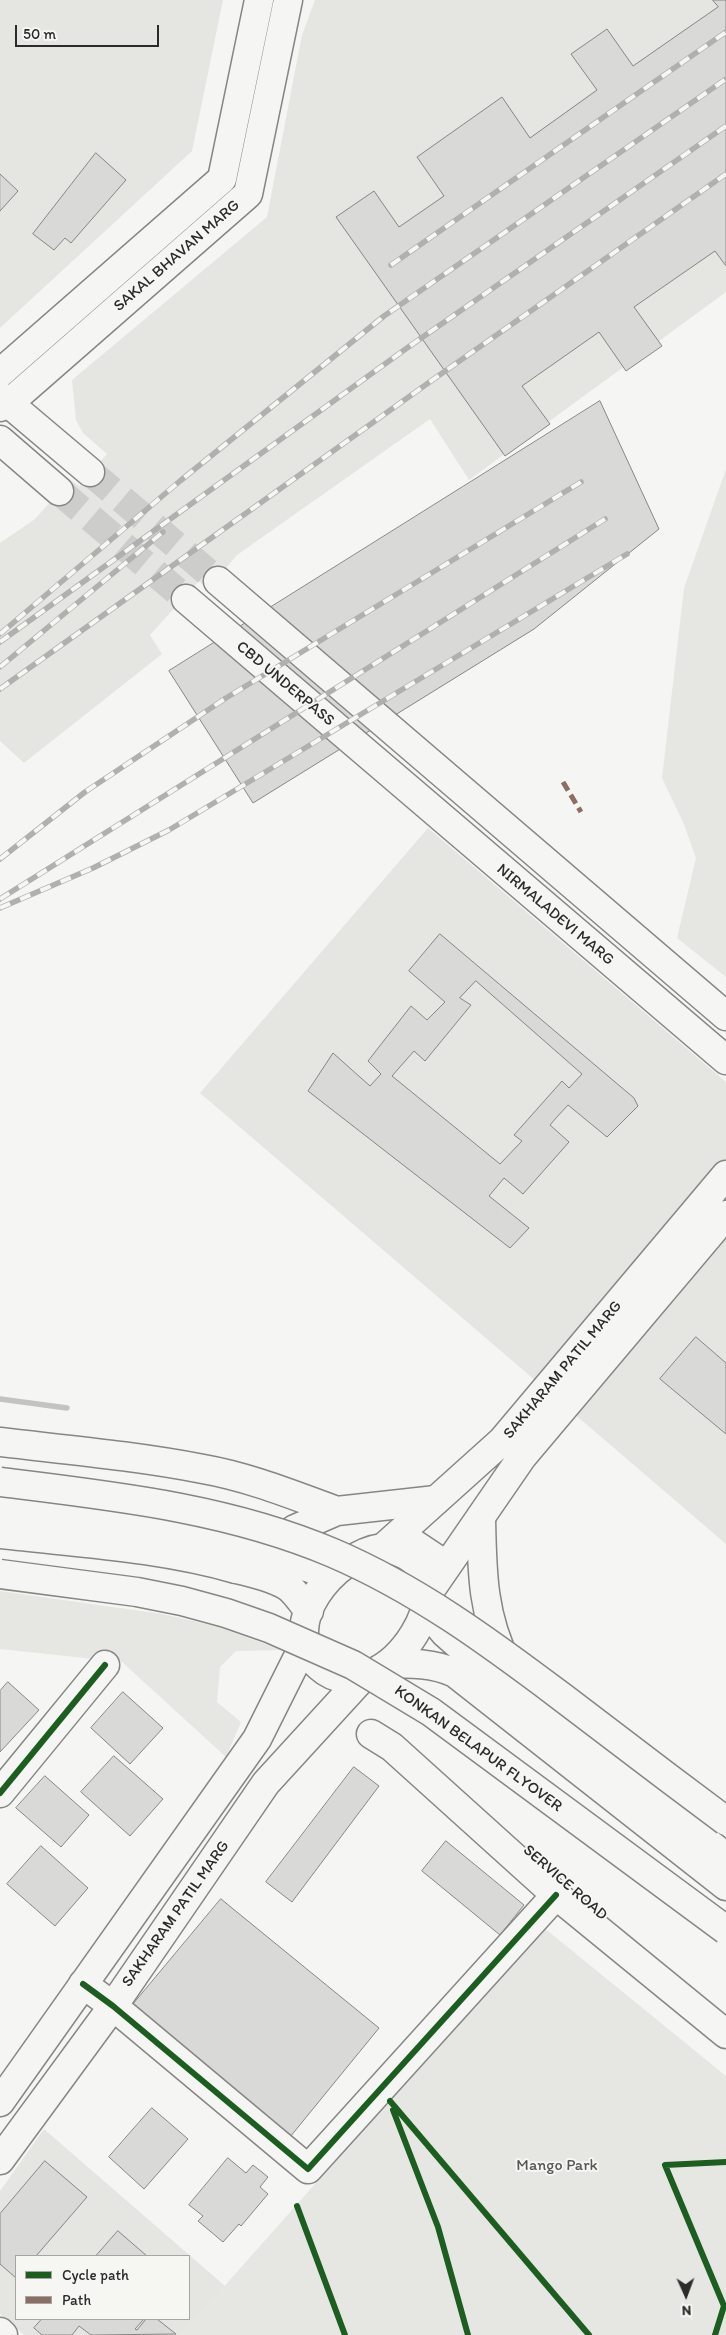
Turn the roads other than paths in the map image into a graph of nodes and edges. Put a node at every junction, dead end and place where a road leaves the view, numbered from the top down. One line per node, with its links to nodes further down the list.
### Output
1 (259, 0): 3 (main road, SAKAL BHAVAN MARG)
2 (288, 0): 4 (main road, SAKAL BHAVAN MARG)
3 (0, 372)
4 (3, 402): 6 (main road)
5 (0, 440): 7 (main road)
6 (90, 472)
7 (60, 491)
8 (218, 581): 10 (main road, CBD UNDERPASS)
9 (186, 599): 11 (main road, CBD UNDERPASS)
10 (407, 743): 12 (main road, NIRMALADEVI MARG)
11 (385, 769): 13 (main road, NIRMALADEVI MARG)
12 (726, 1016)
13 (726, 1060)
14 (726, 1175): 18 (main road, SAKHARAM PATIL MARG)
15 (726, 1215): 21 (main road, SAKHARAM PATIL MARG)
16 (0, 1442): 20 (main road)
17 (0, 1482): 39 (main road, bridge)
18 (436, 1500): 20 (main road); 23 (main road, SAKHARAM PATIL MARG)
19 (0, 1511): 24 (main road)
20 (337, 1511): 24 (main road)
21 (481, 1517): 25 (main road, SAKHARAM PATIL MARG); 34 (main road)
22 (0, 1534): 29 (main road)
23 (391, 1541): 25 (main road); 27 (main road); 28 (main road)
24 (262, 1552): 27 (main road)
25 (447, 1566): 28 (main road, SAKHARAM PATIL MARG)
26 (0, 1574): 43 (main road, KONKAN BELAPUR FLYOVER, bridge)
27 (330, 1576): 29 (main road)
28 (427, 1601): 31 (main road); 34 (main road)
29 (309, 1612): 30 (main road)
30 (305, 1643): 33 (main road); 35 (main road)
31 (388, 1664): 33 (main road); 41 (main road)
32 (105, 1665): 38 (main road)
33 (363, 1677): 37 (main road, SAKHARAM PATIL MARG)
34 (532, 1704): 40 (main road)
35 (257, 1739): 37 (main road); 44 (main road)
36 (381, 1740): 42 (main road, SERVICE ROAD)
37 (287, 1759): 45 (main road, SAKHARAM PATIL MARG)
38 (0, 1793)
39 (726, 1821)
40 (726, 1857)
41 (726, 1886)
42 (556, 1895): 45 (main road); 46 (main road, SERVICE ROAD)
43 (726, 1930)
44 (83, 1984): 45 (main road); 47 (main road)
45 (113, 2006): 48 (main road, SAKHARAM PATIL MARG)
46 (726, 2034)
47 (0, 2102)
48 (0, 2160)
49 (0, 2332): 50 (main road)
50 (3, 2335)

